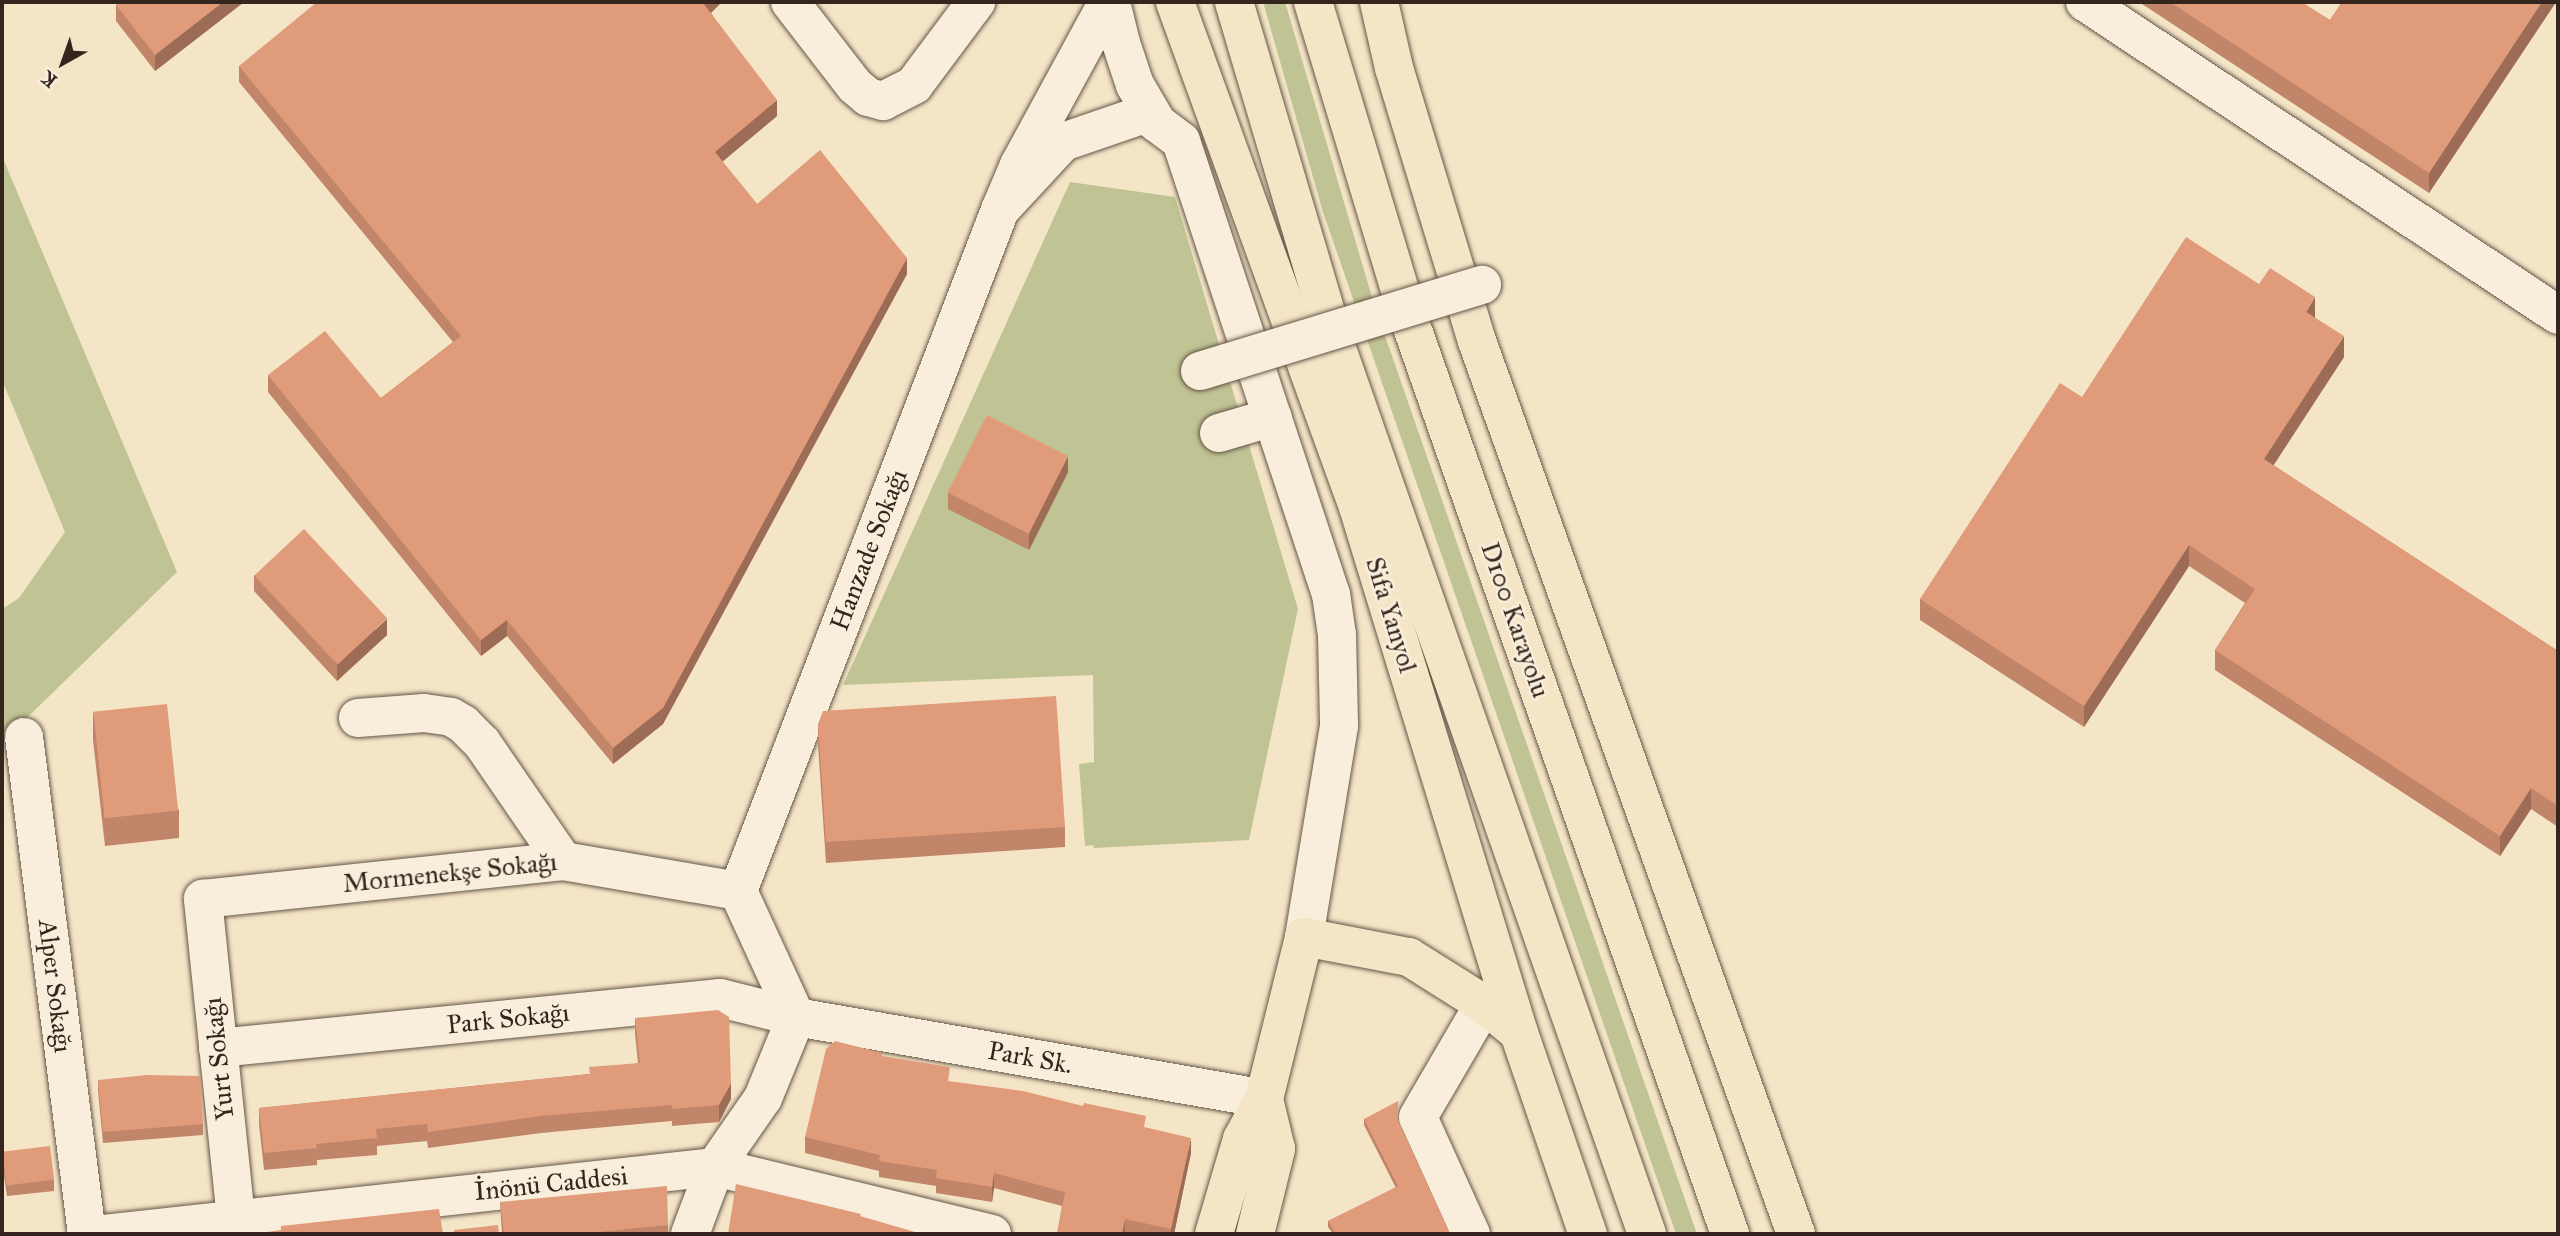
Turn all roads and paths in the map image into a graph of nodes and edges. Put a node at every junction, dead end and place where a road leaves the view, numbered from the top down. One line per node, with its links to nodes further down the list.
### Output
1 (790, 2): 2 (street)
2 (976, 2)
3 (1110, 2): 9 (street); 10 (street, Hanzade Sokağı)
4 (1175, 2): 24 (main road, Sifa Yanyol)
5 (1234, 2): 37 (main road)
6 (1313, 2): 38 (main road, D100 Karayolu)
7 (1379, 2): 39 (main road)
8 (2084, 2): 12 (street)
9 (1158, 124): 10 (street); 14 (street)
10 (1000, 210): 19 (street, Hanzade Sokağı)
11 (1482, 285): 13 (street, bridge)
12 (2558, 315)
13 (1200, 371)
14 (1273, 417): 15 (street); 21 (street)
15 (1219, 433)
16 (358, 718): 18 (street)
17 (24, 737): 30 (street, Alper Sokağı)
18 (563, 860): 19 (street, Mormenekşe Sokağı); 20 (street, Mormenekşe Sokağı)
19 (738, 891): 23 (street)
20 (203, 898): 25 (street, Yurt Sokağı)
21 (1304, 937): 22 (main road); 26 (main road)
22 (1484, 1004): 24 (main road); 35 (street)
23 (796, 1017): 25 (street, Park Sokağı); 26 (street, Park Sk.); 27 (street)
24 (1519, 1032): 36 (main road, Sifa Yanyol)
25 (218, 1048): 28 (street, Yurt Sokağı)
26 (1264, 1099): 33 (main road); 34 (main road)
27 (715, 1167): 28 (street, İnönü Caddesi); 29 (street, İnönü Caddesi); 32 (street)
28 (236, 1219): 31 (street, İnönü Caddesi)
29 (974, 1232)
30 (87, 1234)
31 (104, 1234)
32 (690, 1234)
33 (1213, 1234)
34 (1255, 1234)
35 (1471, 1234)
36 (1588, 1234)
37 (1647, 1234)
38 (1730, 1234)
39 (1796, 1234)

